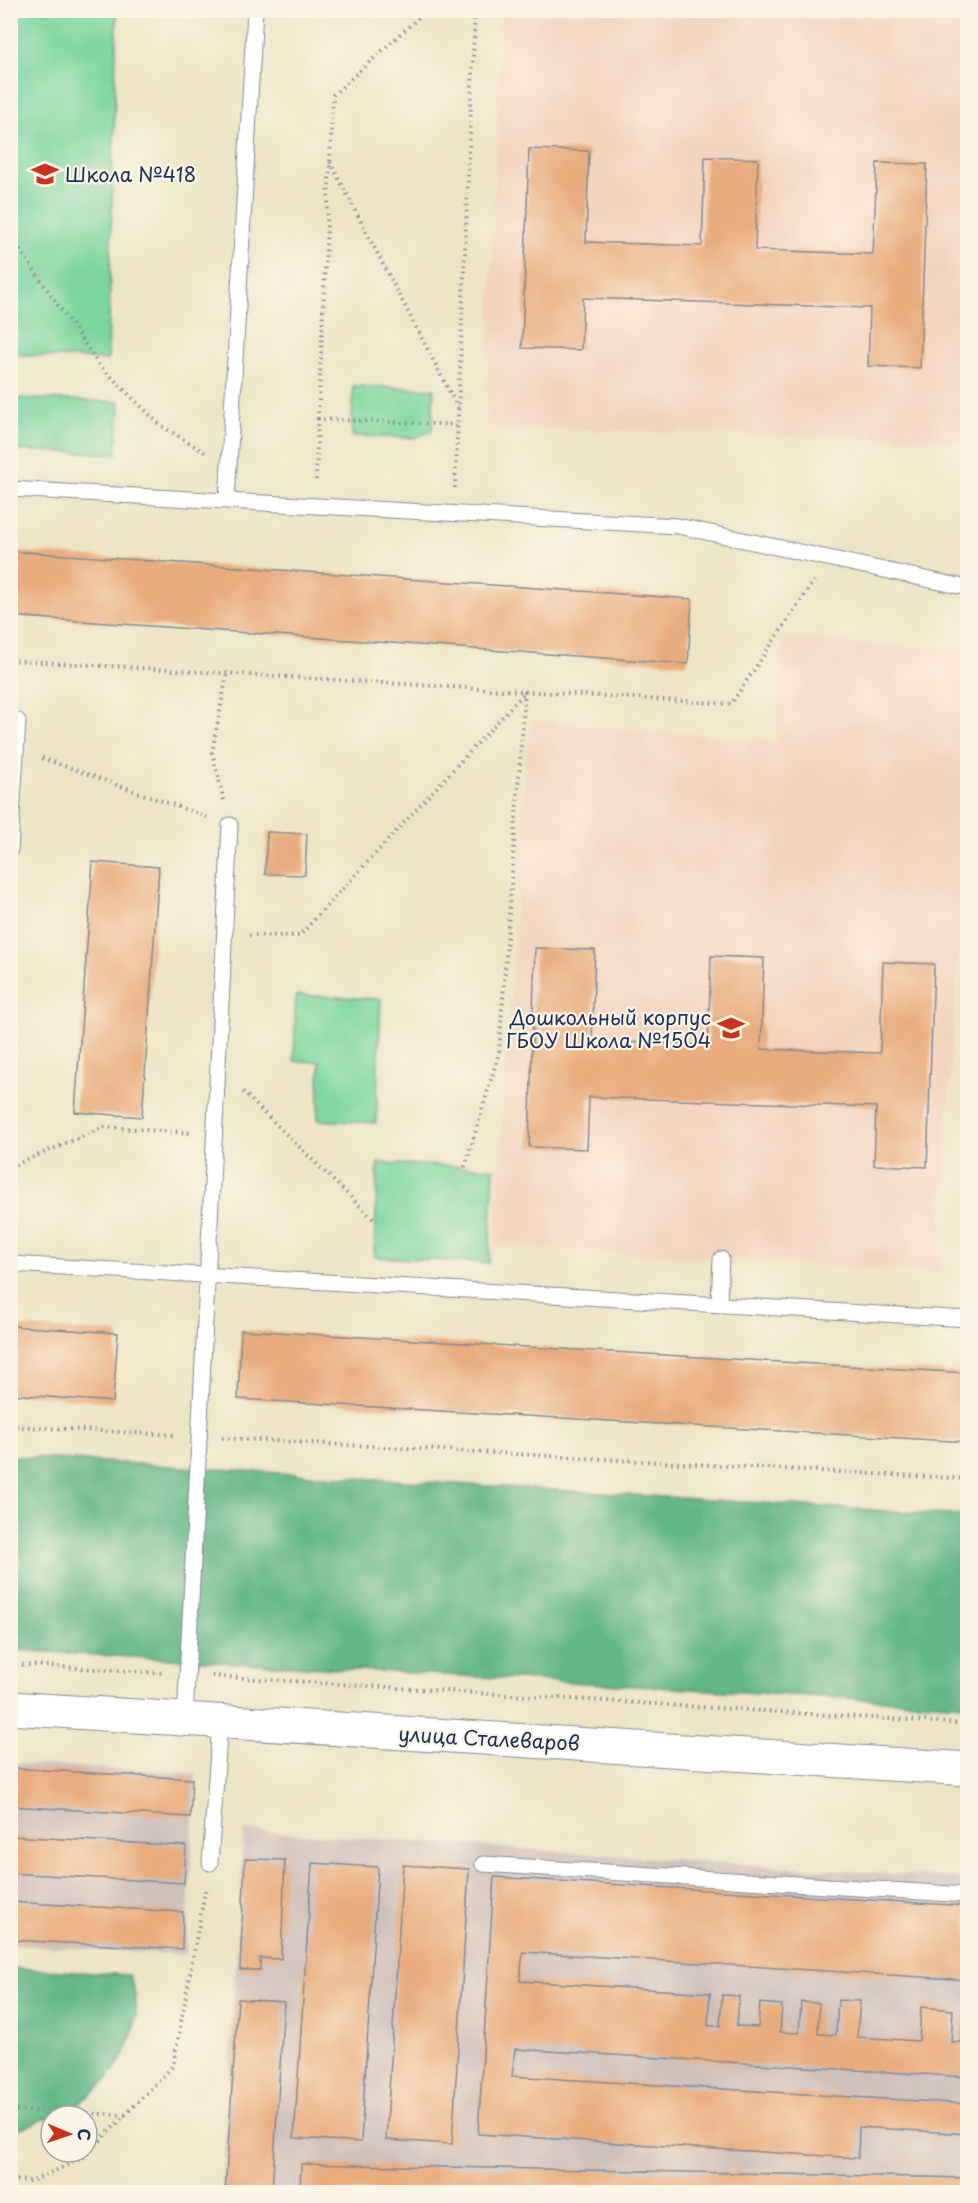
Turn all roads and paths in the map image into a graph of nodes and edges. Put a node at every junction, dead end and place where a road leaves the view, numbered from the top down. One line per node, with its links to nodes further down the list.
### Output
1 (255, 10): 9 (lane)
2 (426, 10): 4 (path)
3 (475, 10): 6 (path)
4 (330, 161): 6 (path); 7 (path)
5 (10, 235): 9 (path)
6 (459, 410): 8 (path)
7 (318, 419): 8 (path); 12 (path)
8 (458, 425): 13 (path)
9 (229, 468): 11 (lane)
10 (10, 489): 11 (lane)
11 (227, 500): 12 (lane)
12 (315, 505): 13 (lane)
13 (454, 513): 14 (lane)
14 (830, 558): 15 (lane); 18 (path)
15 (968, 588)
16 (10, 660): 17 (path)
17 (227, 675): 18 (path); 21 (path)
18 (525, 692): 23 (path); 27 (path)
19 (10, 720): 20 (lane)
20 (16, 749): 21 (path); 22 (lane)
21 (230, 825): 23 (lane)
22 (10, 849)
23 (224, 934): 24 (lane)
24 (218, 1068): 25 (lane); 28 (path)
25 (215, 1134): 26 (path); 31 (lane)
26 (10, 1167)
27 (465, 1167)
28 (375, 1221)
29 (721, 1259): 32 (lane)
30 (10, 1264): 31 (lane)
31 (207, 1275): 32 (lane); 35 (lane)
32 (719, 1304): 33 (lane)
33 (968, 1319)
34 (10, 1426): 35 (path)
35 (200, 1437): 36 (path); 38 (lane)
36 (968, 1479)
37 (10, 1664): 38 (path)
38 (187, 1674): 40 (lane); 42 (path)
39 (10, 1708): 40 (main road, улица Сталеваров)
40 (185, 1719): 41 (main road, улица Сталеваров)
41 (220, 1722): 43 (main road, улица Сталеваров); 44 (lane)
42 (968, 1724)
43 (968, 1769)
44 (210, 1863): 48 (path)
45 (483, 1864): 46 (lane)
46 (968, 1894)
47 (10, 2110): 48 (path)
48 (125, 2115): 49 (path)
49 (10, 2180)

